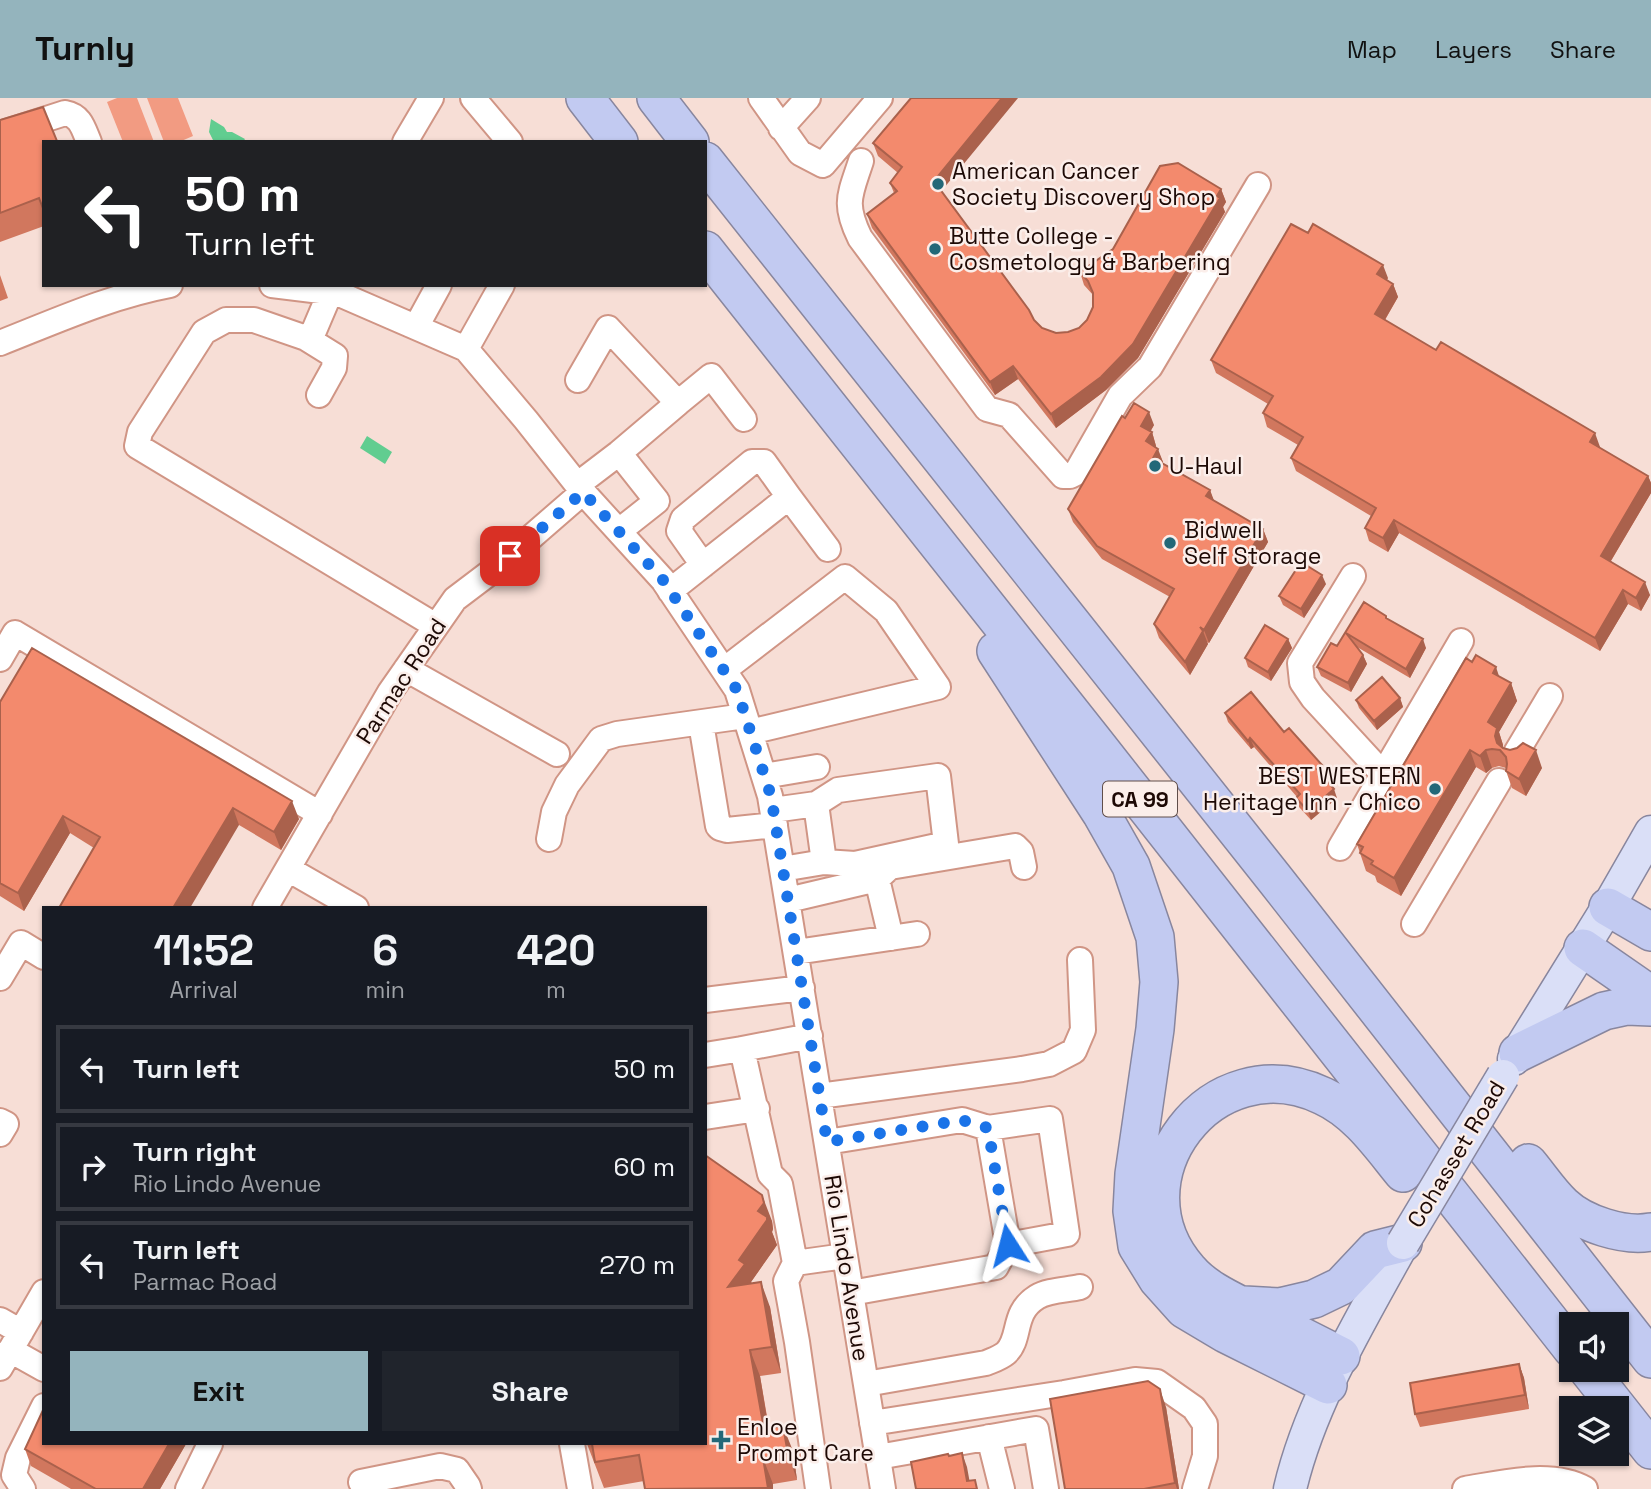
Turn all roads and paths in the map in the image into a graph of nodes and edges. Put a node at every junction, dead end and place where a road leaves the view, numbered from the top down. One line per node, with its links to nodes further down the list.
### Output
1 (431, 98): 11 (street)
2 (473, 98): 12 (street)
3 (585, 98): 13 (highway)
4 (656, 98): 14 (highway)
5 (761, 98): 8 (street)
6 (808, 98): 8 (street)
7 (880, 98): 8 (street)
8 (781, 128)
9 (0, 134): 10 (street)
10 (88, 140)
11 (406, 140)
12 (508, 140)
13 (617, 140)
14 (688, 140)
15 (861, 161): 17 (street)
16 (707, 164): 66 (highway, CA 99)
17 (1258, 185)
18 (707, 253): 38 (highway, CA 99)
19 (292, 287): 23 (street, Rio Lindo Avenue)
20 (438, 287): 24 (street)
21 (501, 287): 27 (street)
22 (143, 288): 26 (street)
23 (322, 290): 24 (street, Rio Lindo Avenue); 25 (street)
24 (416, 327): 27 (street, Rio Lindo Avenue)
25 (310, 340): 29 (street); 41 (street)
26 (0, 343)
27 (466, 349): 33 (street, Rio Lindo Avenue)
28 (578, 380): 30 (street)
29 (318, 395)
30 (678, 403): 31 (street, Parmac Road); 32 (street, Parmac Road)
31 (744, 419)
32 (619, 453): 33 (street, Parmac Road); 35 (street)
33 (580, 489): 35 (street, Rio Lindo Avenue); 41 (street, Parmac Road)
34 (789, 497): 36 (street); 37 (street); 37 (street)
35 (619, 531): 40 (street, Rio Lindo Avenue)
36 (828, 549)
37 (703, 565): 40 (street)
38 (955, 566): 106 (highway, CA 99); 111 (highway)
39 (1353, 576): 52 (street)
40 (670, 591): 45 (street, Rio Lindo Avenue)
41 (436, 626): 44 (street, Parmac Road)
42 (1461, 641): 52 (street)
43 (0, 659): 56 (street)
44 (406, 669): 50 (street); 56 (street, Parmac Road)
45 (724, 670): 48 (street, Rio Lindo Avenue); 48 (street)
46 (1550, 696): 49 (street)
47 (701, 723): 48 (street); 57 (street); 59 (street)
48 (748, 724): 53 (street, Rio Lindo Avenue)
49 (1516, 753)
50 (557, 754)
51 (817, 767): 53 (street)
52 (1383, 774): 60 (street)
53 (764, 776): 57 (street, Rio Lindo Avenue)
54 (1499, 781): 72 (street)
55 (816, 804): 57 (street); 61 (street); 62 (street)
56 (320, 814): 64 (street, Parmac Road)
57 (774, 818): 65 (street, Rio Lindo Avenue)
58 (1651, 832): 71 (main road, Cohasset Road)
59 (549, 839)
60 (1340, 848)
61 (907, 858): 62 (street); 63 (street); 67 (street)
62 (824, 862): 65 (street)
63 (1024, 867)
64 (288, 869): 69 (street, Parmac Road); 70 (street)
65 (782, 869): 68 (street, Rio Lindo Avenue)
66 (1274, 878): 97 (highway); 109 (highway, CA 99)
67 (877, 879): 68 (street); 76 (street)
68 (788, 900): 78 (street, Rio Lindo Avenue)
69 (266, 906)
70 (353, 906)
71 (1608, 907): 73 (highway); 77 (main road, Cohasset Road)
72 (1414, 924)
73 (1651, 932)
74 (917, 934): 76 (street)
75 (10, 937): 79 (street); 81 (street)
76 (891, 937): 78 (street)
77 (1583, 948): 83 (highway); 89 (main road, Cohasset Road)
78 (796, 952): 82 (street, Rio Lindo Avenue)
79 (42, 956)
80 (1080, 961): 90 (street)
81 (0, 978)
82 (802, 988): 84 (street); 86 (street, Rio Lindo Avenue)
83 (1651, 995)
84 (707, 1000)
85 (1651, 1007): 89 (highway)
86 (810, 1036): 87 (street); 90 (street, Rio Lindo Avenue)
87 (742, 1049): 88 (street); 91 (street)
88 (707, 1055)
89 (1510, 1065): 98 (main road, Cohasset Road, bridge)
90 (819, 1096): 96 (street, Rio Lindo Avenue)
91 (757, 1109): 92 (street); 101 (street)
92 (707, 1117)
93 (0, 1121): 95 (street)
94 (988, 1128): 96 (street); 99 (street); 99 (street)
95 (0, 1134)
96 (827, 1142): 100 (street, Rio Lindo Avenue)
97 (1651, 1232)
98 (1403, 1243): 105 (highway); 111 (main road, Cohasset Road)
99 (1008, 1245): 103 (street)
100 (845, 1256): 101 (street); 103 (street, Rio Lindo Avenue)
101 (795, 1263): 128 (street)
102 (1080, 1287): 113 (street)
103 (851, 1293): 113 (street, Rio Lindo Avenue)
104 (42, 1295): 107 (street)
105 (1240, 1305): 108 (highway); 111 (highway)
106 (1559, 1332)
107 (8, 1342): 110 (street)
108 (1559, 1347)
109 (1651, 1359)
110 (42, 1368)
111 (1334, 1371): 122 (main road, Cohasset Road)
112 (1597, 1382): 119 (highway)
113 (866, 1384): 115 (street, Rio Lindo Avenue)
114 (42, 1410): 124 (street)
115 (872, 1423): 120 (street, Rio Lindo Avenue); 132 (street)
116 (989, 1437): 120 (street); 130 (street); 131 (street)
117 (210, 1445): 125 (street)
118 (572, 1445): 127 (street)
119 (1651, 1450)
120 (878, 1457): 129 (street, Rio Lindo Avenue)
121 (361, 1482): 126 (street)
122 (1287, 1483)
123 (1582, 1488): 133 (street)
124 (23, 1489)
125 (188, 1489)
126 (469, 1489)
127 (580, 1489)
128 (818, 1489)
129 (883, 1489)
130 (1002, 1489)
131 (1046, 1489)
132 (1195, 1489)
133 (1465, 1489)

